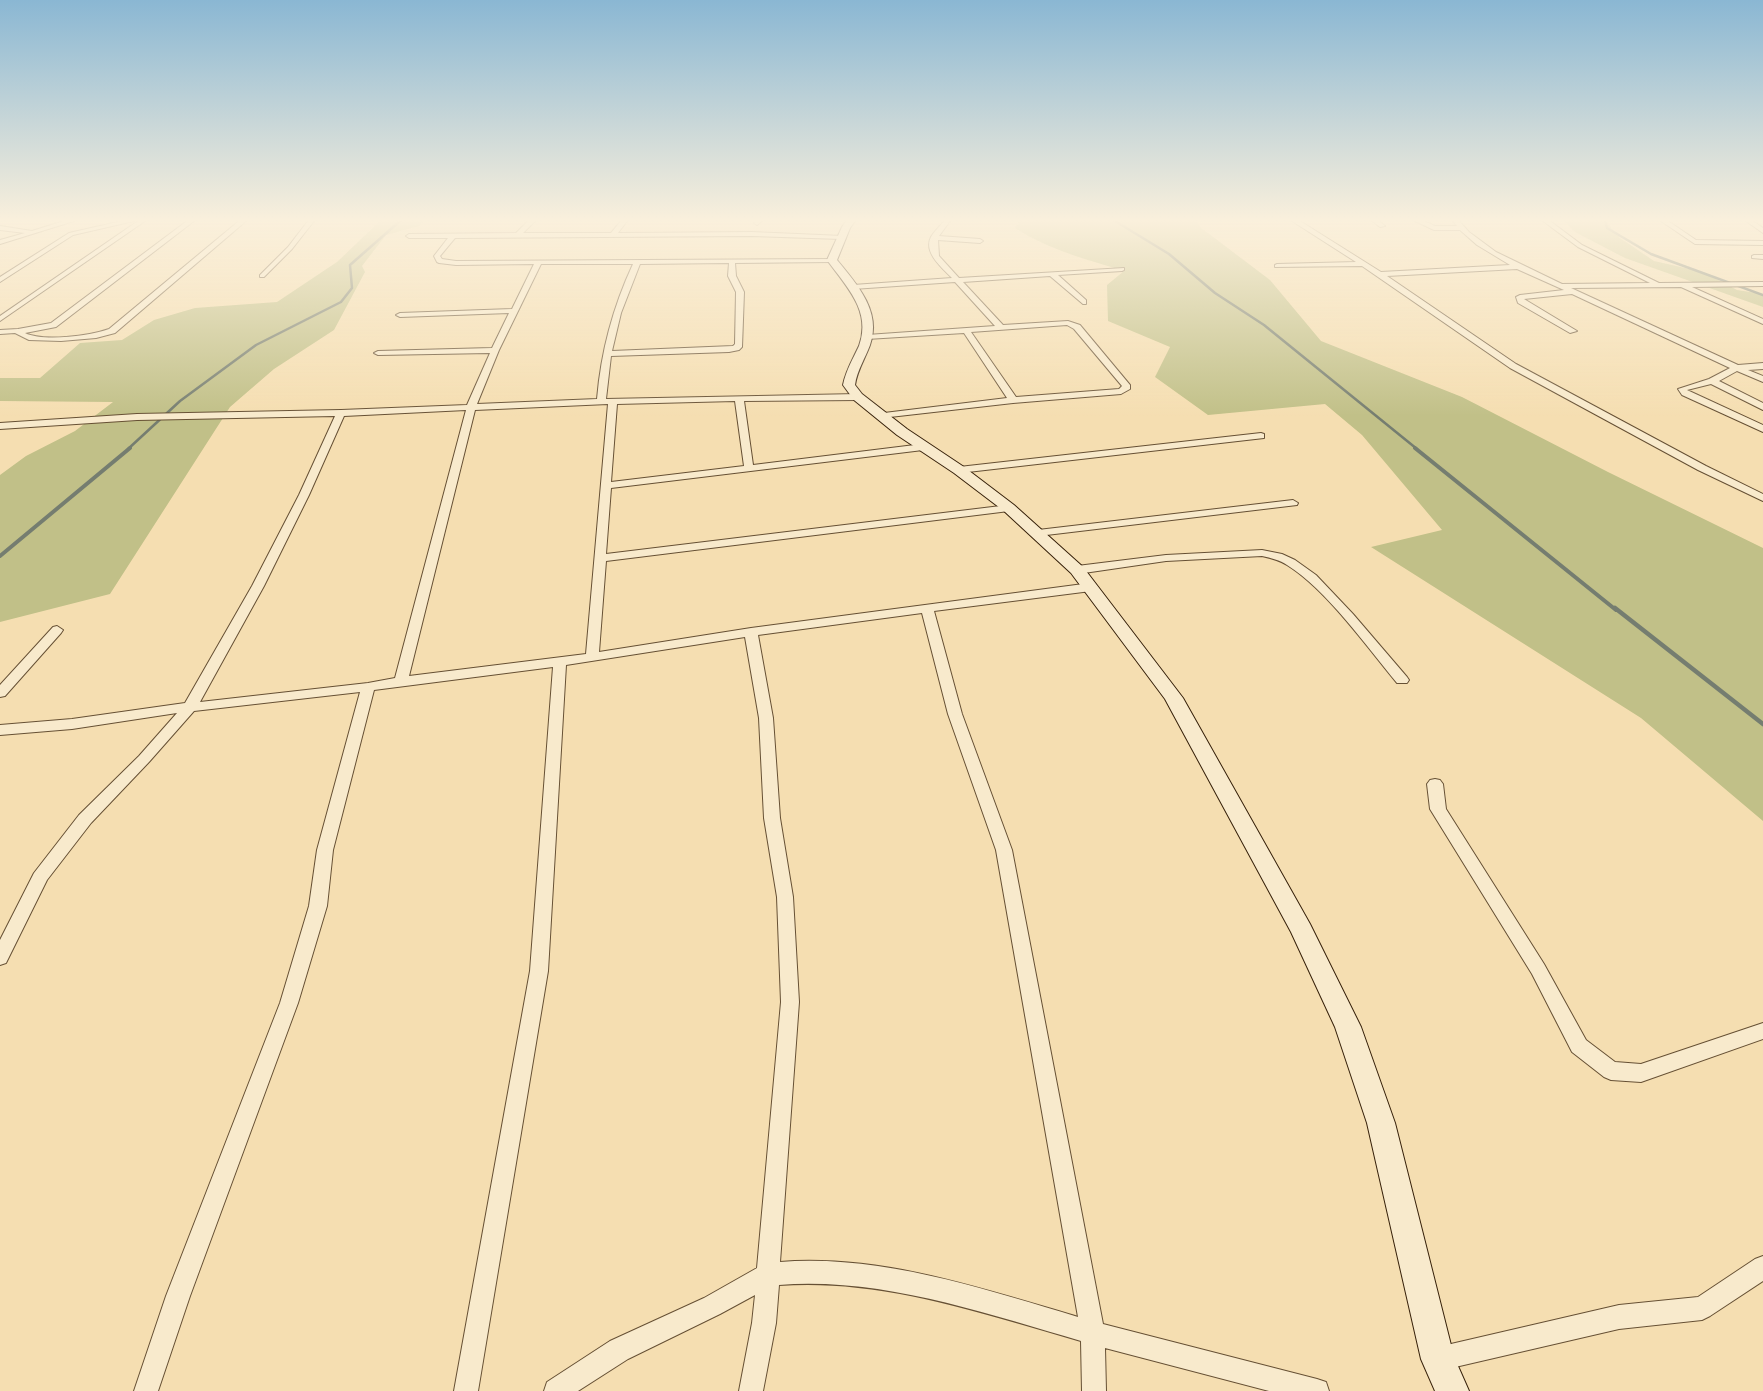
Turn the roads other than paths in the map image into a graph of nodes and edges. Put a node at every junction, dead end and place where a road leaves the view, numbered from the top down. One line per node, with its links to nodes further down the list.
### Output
1 (47, 286): 19 (street)
2 (105, 286): 23 (street)
3 (166, 286): 23 (street)
4 (527, 286): 17 (street)
5 (626, 286): 29 (street)
6 (737, 286): 29 (street)
7 (867, 286): 14 (street)
8 (962, 286): 21 (street)
9 (1065, 286): 16 (street)
10 (1396, 286): 50 (street)
11 (1560, 286): 12 (street); 15 (street)
12 (1564, 286)
13 (1684, 286): 20 (street)
14 (853, 287): 26 (street)
15 (1572, 292): 24 (street); 31 (street)
16 (1083, 302)
17 (515, 311): 18 (street); 27 (street)
18 (400, 315)
19 (0, 318)
20 (1763, 322)
21 (1001, 328): 22 (street); 36 (street)
22 (966, 330): 26 (street); 36 (street)
23 (16, 331): 25 (street)
24 (1573, 331)
25 (0, 332)
26 (867, 337): 34 (street)
27 (495, 350): 28 (street); 39 (street)
28 (378, 354)
29 (607, 354): 38 (street)
30 (1763, 366): 31 (street)
31 (1736, 368): 32 (street); 33 (street)
32 (1763, 380)
33 (1712, 381): 40 (street); 44 (street)
34 (858, 396): 35 (street); 42 (street)
35 (739, 399): 37 (street); 47 (street)
36 (1013, 400): 42 (street)
37 (613, 401): 38 (street); 49 (street)
38 (601, 402): 39 (street)
39 (471, 407): 41 (street); 63 (street)
40 (1763, 407)
41 (341, 414): 43 (street); 66 (street)
42 (884, 416): 46 (street)
43 (0, 426)
44 (1763, 429)
45 (1261, 436): 48 (street)
46 (923, 447): 47 (street); 48 (street)
47 (748, 469): 49 (street)
48 (960, 470): 52 (street)
49 (606, 486): 54 (street)
50 (1763, 498)
51 (1293, 503): 53 (street)
52 (1009, 508): 53 (street); 54 (street)
53 (1038, 533): 55 (street)
54 (599, 558): 60 (street)
55 (1077, 570): 56 (street); 62 (street)
56 (1091, 587): 57 (street); 74 (street)
57 (927, 609): 59 (street); 73 (street)
58 (57, 630): 65 (street)
59 (751, 632): 60 (street); 72 (street)
60 (592, 657): 61 (street)
61 (560, 662): 63 (street); 76 (street)
62 (1402, 680)
63 (401, 682): 64 (street)
64 (368, 687): 66 (street); 75 (street)
65 (0, 693)
66 (190, 707): 67 (street); 69 (street)
67 (0, 730)
68 (1435, 784): 70 (street)
69 (1, 954)
70 (1763, 1032)
71 (1763, 1267): 74 (street)
72 (769, 1274): 73 (street); 77 (street); 78 (street)
73 (1093, 1334): 79 (street); 80 (street)
74 (1438, 1359): 81 (street)
75 (146, 1391)
76 (466, 1391)
77 (556, 1391)
78 (751, 1391)
79 (1094, 1391)
80 (1317, 1391)
81 (1452, 1391)

